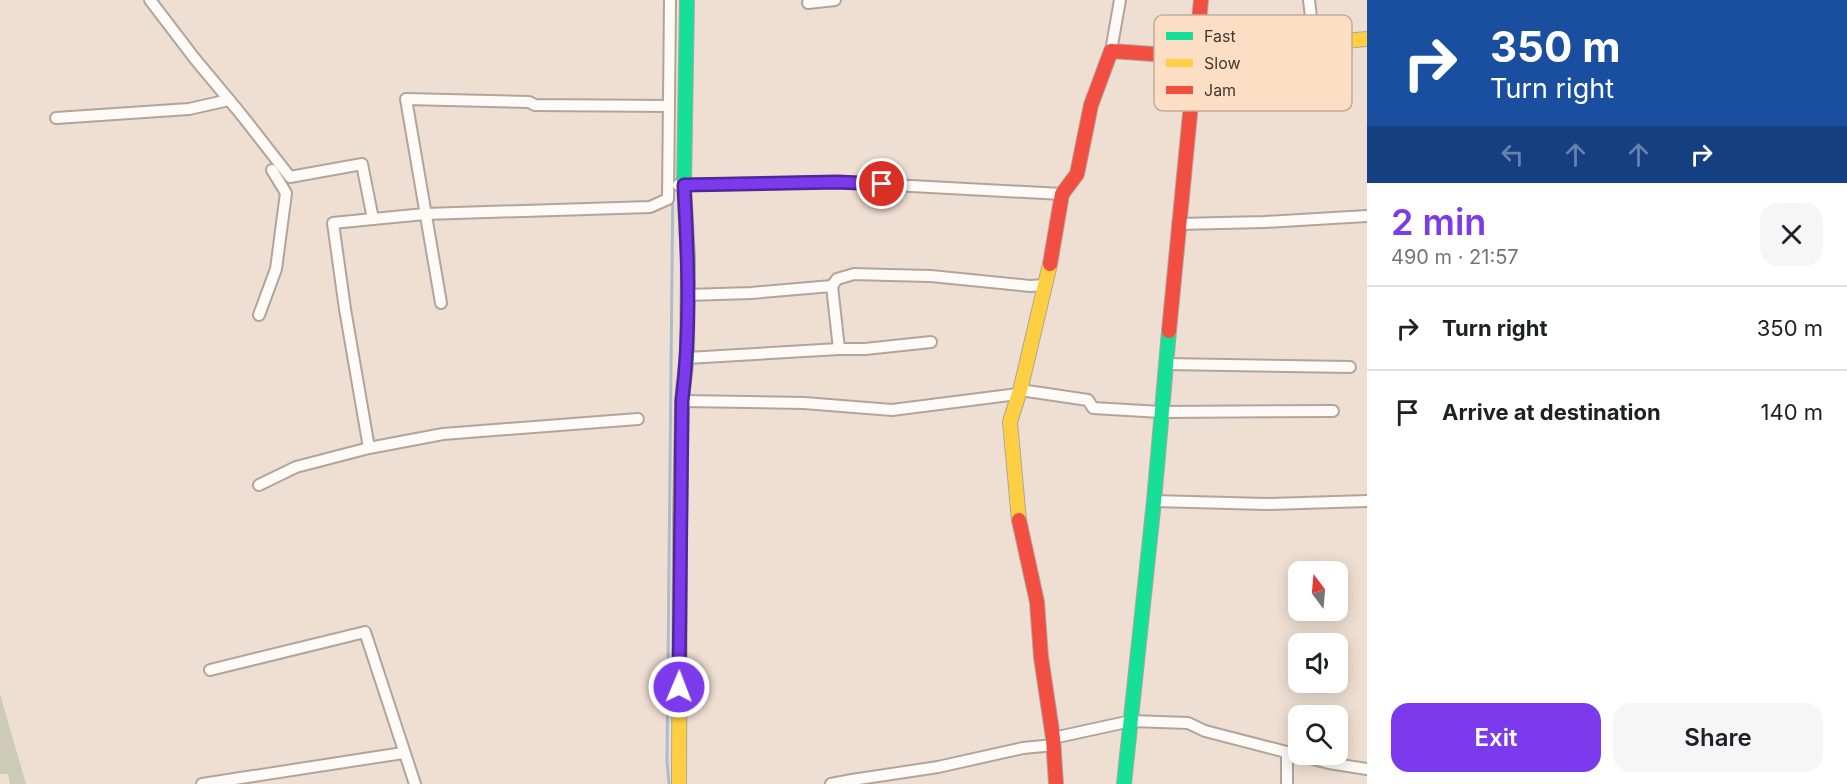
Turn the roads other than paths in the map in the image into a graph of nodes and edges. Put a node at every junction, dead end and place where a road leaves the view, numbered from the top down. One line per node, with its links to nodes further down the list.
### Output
1 (150, 0): 15 (street)
2 (670, 0): 16 (street)
3 (687, 0): 20 (street)
4 (835, 0): 8 (street)
5 (1120, 0): 13 (street)
6 (1201, 0): 9 (street)
7 (1309, 0): 10 (street)
8 (808, 3)
9 (1200, 15)
10 (1311, 15)
11 (1367, 39): 12 (street)
12 (1352, 40)
13 (1111, 51): 14 (street); 21 (street)
14 (1154, 54)
15 (229, 99): 18 (street); 24 (street)
16 (669, 106): 20 (street); 22 (street)
17 (1190, 111): 25 (street)
18 (56, 118)
19 (272, 170): 30 (street)
20 (678, 185): 21 (street); 22 (street); 28 (street)
21 (1062, 194): 26 (street)
22 (425, 214): 24 (street); 29 (street)
23 (1367, 216): 25 (street)
24 (373, 219): 41 (street)
25 (1178, 224): 34 (street)
26 (1046, 285): 27 (street); 36 (street)
27 (832, 286): 28 (street); 32 (street)
28 (687, 295): 33 (street)
29 (441, 303)
30 (259, 315)
31 (931, 342): 32 (street)
32 (839, 349): 33 (street)
33 (687, 358): 37 (street)
34 (1166, 364): 35 (street); 39 (street)
35 (1350, 367)
36 (1019, 390): 37 (street); 39 (street); 47 (street)
37 (682, 401): 54 (street)
38 (1333, 411): 39 (street)
39 (1161, 412): 43 (street)
40 (638, 420): 41 (street)
41 (369, 448): 42 (street)
42 (259, 485)
43 (1154, 501): 44 (street); 46 (street)
44 (1367, 501)
45 (210, 670): 49 (street)
46 (1131, 721): 47 (street); 48 (street); 57 (street)
47 (1054, 741): 51 (street); 56 (street)
48 (1287, 752): 50 (street); 58 (street)
49 (403, 753): 52 (street); 53 (street)
50 (1367, 769)
51 (852, 782): 55 (street)
52 (202, 784)
53 (415, 784)
54 (680, 784)
55 (831, 784)
56 (1056, 784)
57 (1124, 784)
58 (1287, 784)

